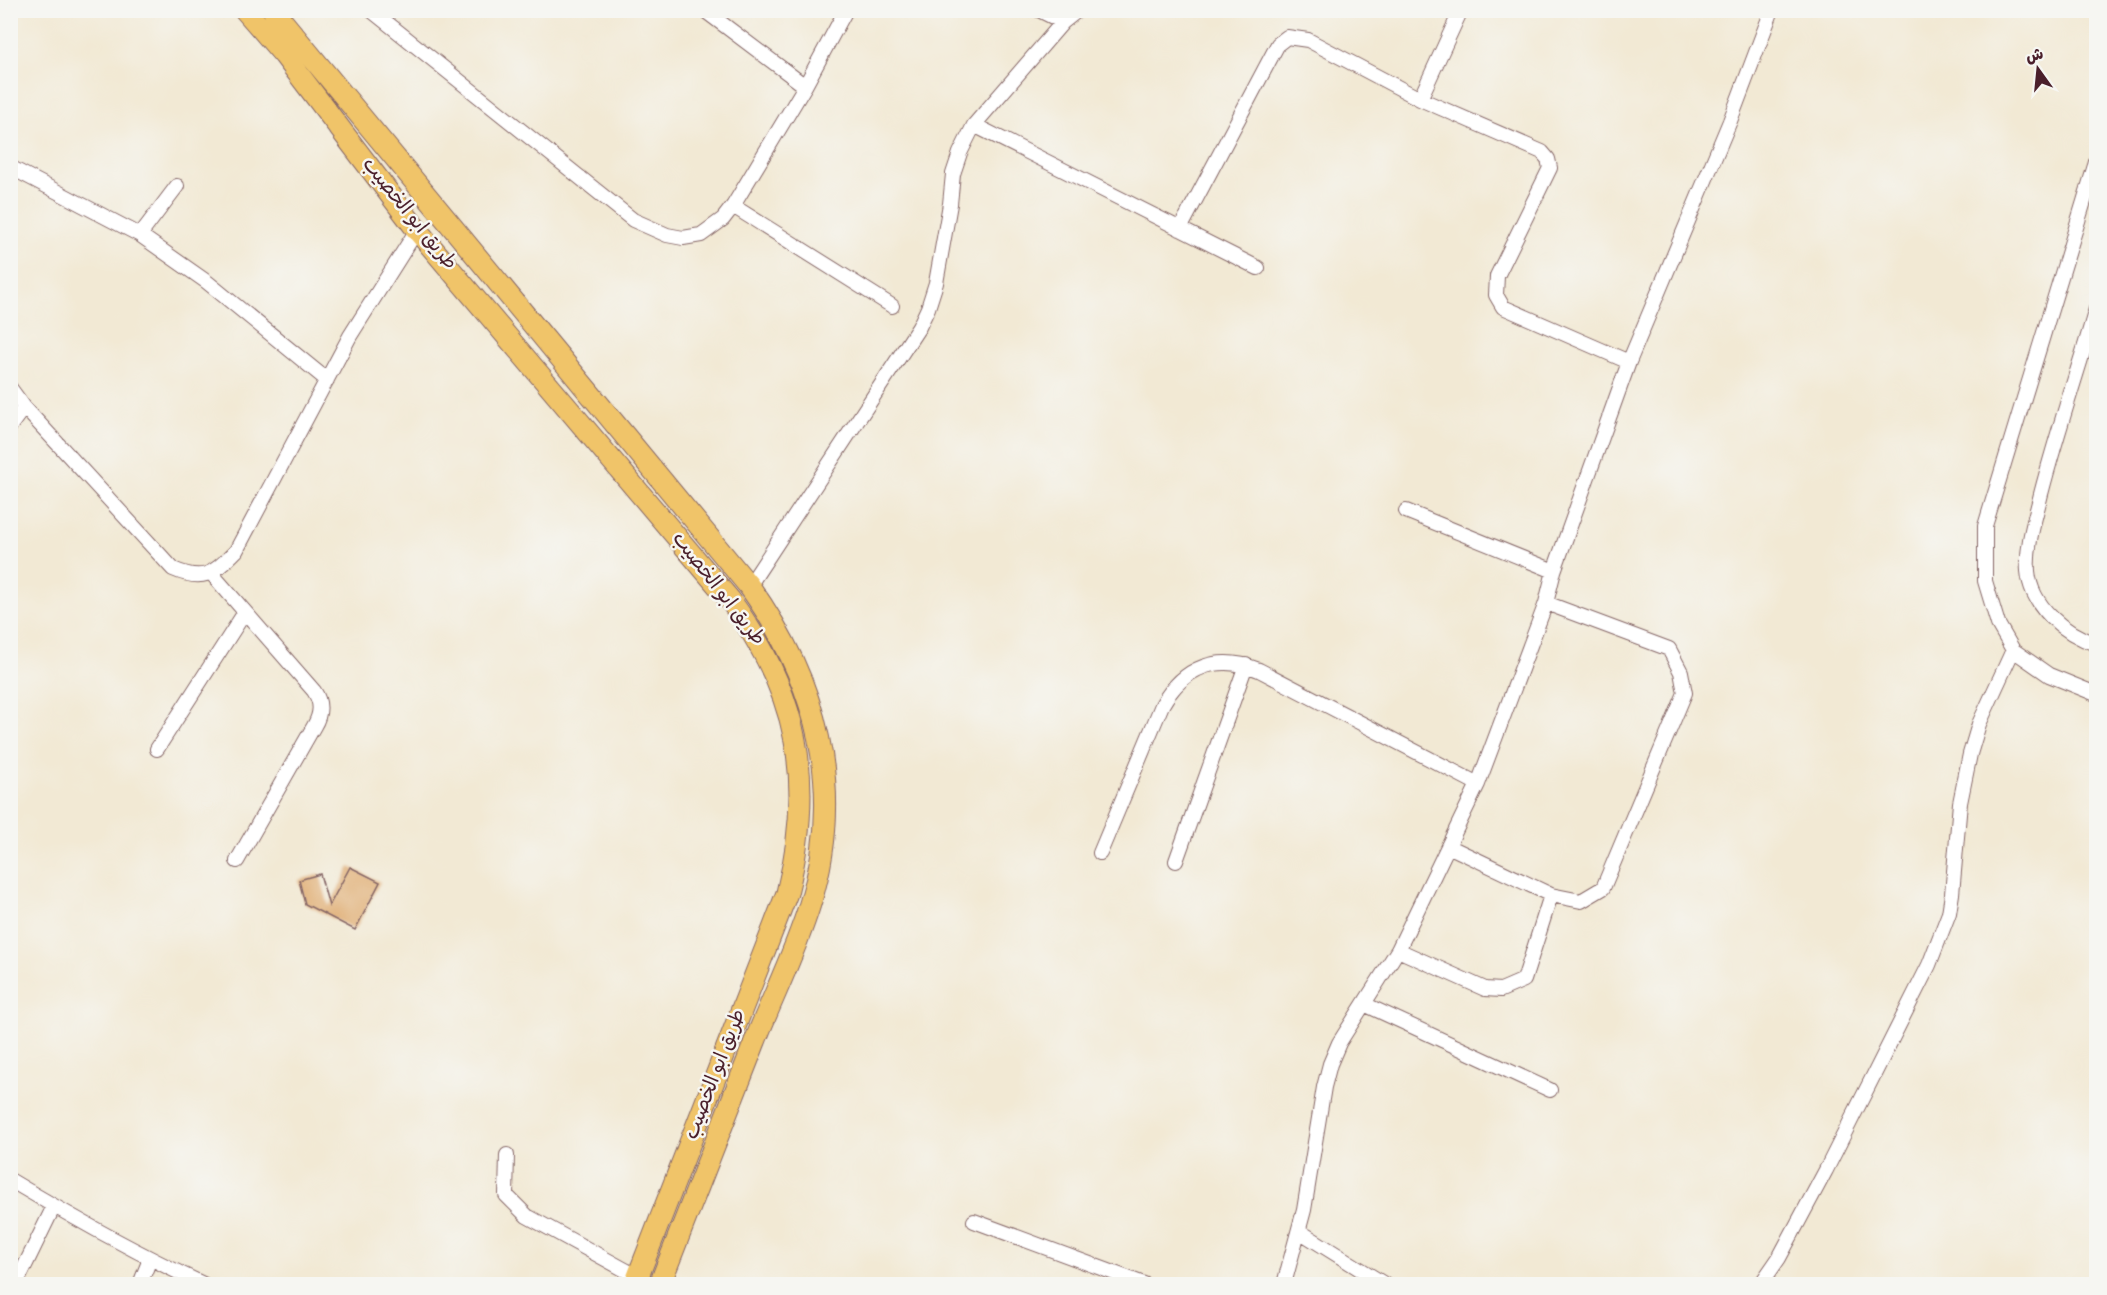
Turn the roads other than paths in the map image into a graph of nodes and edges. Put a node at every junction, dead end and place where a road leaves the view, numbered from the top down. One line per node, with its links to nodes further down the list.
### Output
1 (245, 10): 19 (main road, طريق ابو الخصيب)
2 (273, 10): 23 (main road, طريق ابو الخصيب)
3 (371, 10): 17 (street)
4 (704, 10): 11 (street)
5 (846, 10): 11 (street)
6 (1039, 10): 10 (street)
7 (1078, 10): 10 (street)
8 (1461, 10): 12 (street)
9 (1772, 10): 26 (street)
10 (1063, 22): 13 (street)
11 (805, 86): 17 (street)
12 (1420, 99): 18 (street); 26 (street)
13 (974, 125): 18 (street); 34 (street)
14 (2097, 162): 38 (street)
15 (10, 167): 20 (street)
16 (177, 186): 20 (street)
17 (733, 206): 22 (street)
18 (1180, 229): 21 (street)
19 (417, 230): 25 (main road, طريق ابو الخصيب); 27 (street)
20 (140, 235): 27 (street)
21 (1258, 268)
22 (892, 306)
23 (518, 308): 25 (main road); 34 (main road, طريق ابو الخصيب)
24 (2097, 309): 37 (street)
25 (499, 326): 57 (main road, طريق ابو الخصيب)
26 (1629, 362): 32 (street)
27 (327, 380): 33 (street)
28 (10, 388): 29 (street)
29 (24, 406): 30 (street); 33 (street)
30 (10, 426)
31 (1406, 512): 32 (street)
32 (1554, 572): 35 (street)
33 (212, 574): 36 (street)
34 (749, 586): 61 (main road, طريق ابو الخصيب)
35 (1546, 603): 42 (street); 47 (street)
36 (245, 612): 41 (street); 45 (street)
37 (2097, 644)
38 (2013, 650): 40 (street); 65 (street)
39 (1246, 665): 42 (street); 44 (street); 46 (street)
40 (2097, 694)
41 (157, 749)
42 (1478, 784): 43 (street)
43 (1448, 846): 47 (street); 48 (street)
44 (1100, 853)
45 (237, 861)
46 (1176, 861)
47 (1551, 895): 48 (street)
48 (1398, 950): 49 (street)
49 (1364, 1004): 50 (street); 55 (street)
50 (1550, 1089)
51 (507, 1155): 57 (street)
52 (10, 1180): 53 (street)
53 (54, 1206): 56 (street); 58 (street)
54 (974, 1221): 62 (street)
55 (1299, 1231): 63 (street); 64 (street)
56 (150, 1259): 59 (street); 60 (street)
57 (637, 1281)
58 (16, 1284)
59 (140, 1284)
60 (203, 1284)
61 (660, 1284)
62 (1144, 1284)
63 (1284, 1284)
64 (1384, 1284)
65 (1761, 1284)

